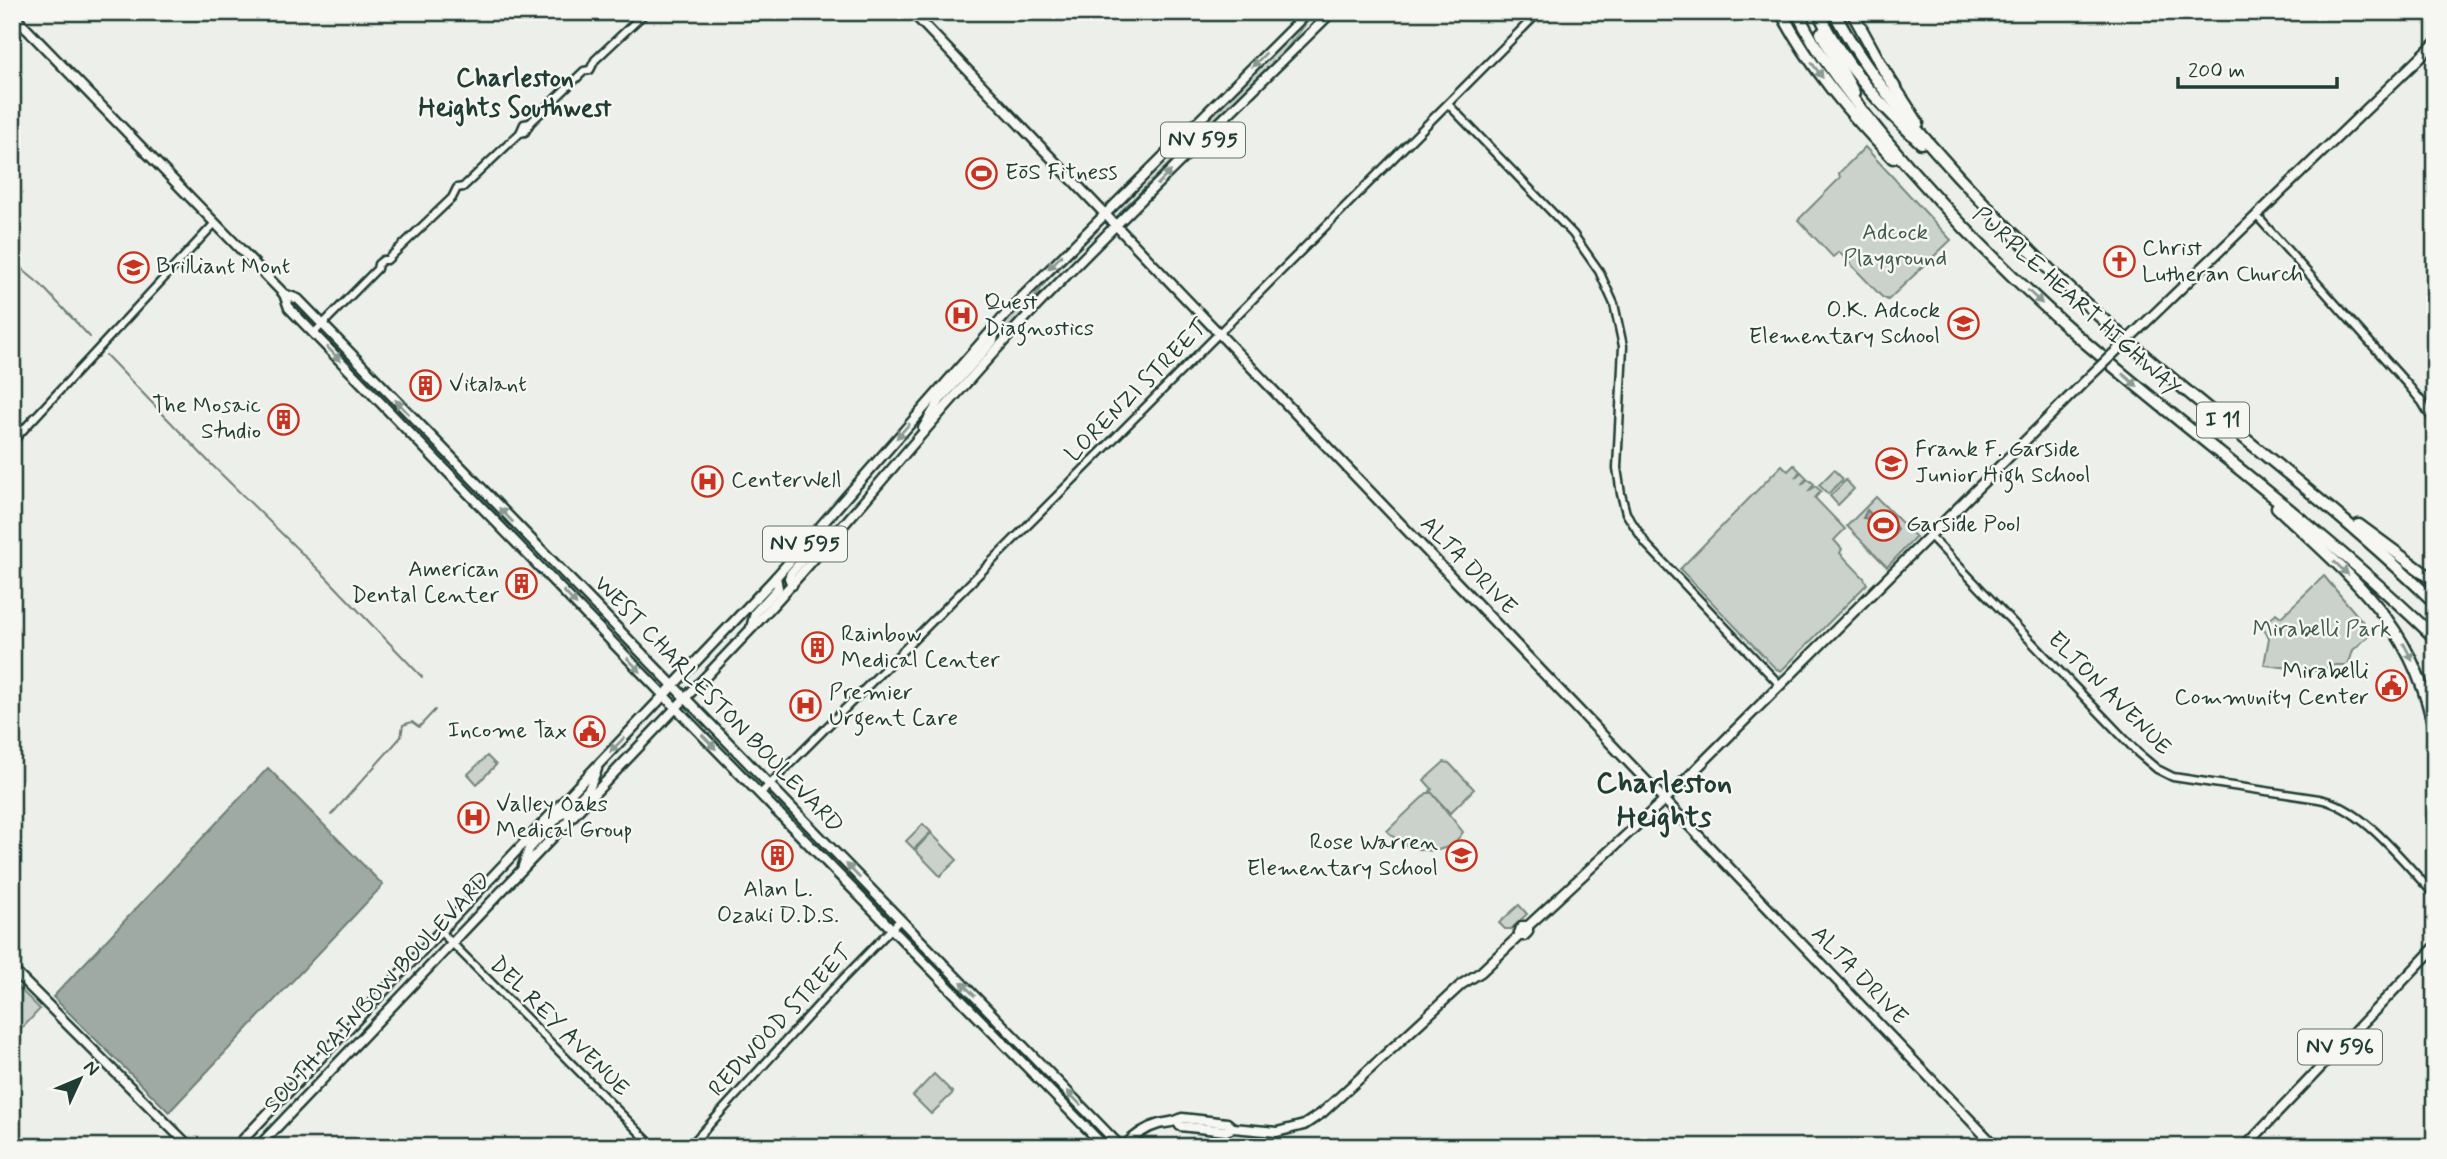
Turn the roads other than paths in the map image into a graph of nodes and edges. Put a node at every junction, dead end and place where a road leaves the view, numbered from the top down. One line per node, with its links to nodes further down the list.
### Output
1 (646, 12): 24 (street)
2 (912, 12): 19 (main road, ALTA DRIVE)
3 (1308, 12): 19 (main road, SOUTH RAINBOW BOULEVARD / NV 595, one-way to 19)
4 (1332, 12): 22 (main road, SOUTH RAINBOW BOULEVARD / NV 595, one-way to 4)
5 (1539, 12): 14 (street, LORENZI STREET)
6 (1781, 12): 18 (highway, one-way to 18)
7 (1797, 12): 15 (highway, PURPLE HEART HIGHWAY / I 11)
8 (1811, 12): 15 (highway)
9 (1818, 12): 17 (highway)
10 (1835, 12): 16 (highway, PURPLE HEART HIGHWAY / I 11)
11 (1852, 12): 16 (highway)
12 (12, 14): 21 (main road, WEST CHARLESTON BOULEVARD)
13 (2435, 43): 20 (main road)
14 (1448, 104): 27 (street, LORENZI STREET); 41 (street)
15 (1884, 137): 18 (highway, PURPLE HEART HIGHWAY / I 11)
16 (1943, 159): 17 (highway, PURPLE HEART HIGHWAY / I 11)
17 (1967, 185): 32 (highway, PURPLE HEART HIGHWAY / I 11)
18 (1935, 198): 31 (highway, PURPLE HEART HIGHWAY / I 11, one-way to 31)
19 (1104, 214): 22 (main road, ALTA DRIVE); 25 (main road, SOUTH RAINBOW BOULEVARD / NV 595, one-way to 25)
20 (2256, 215): 28 (street); 34 (main road, bridge)
21 (215, 223): 23 (main road, WEST CHARLESTON BOULEVARD); 29 (street)
22 (1116, 226): 27 (main road, ALTA DRIVE); 30 (main road, SOUTH RAINBOW BOULEVARD / NV 595)
23 (284, 294): 24 (main road, WEST CHARLESTON BOULEVARD); 26 (main road, WEST CHARLESTON BOULEVARD)
24 (322, 325): 26 (street); 42 (main road, WEST CHARLESTON BOULEVARD, one-way to 24)
25 (993, 328): 30 (main road); 33 (main road, SOUTH RAINBOW BOULEVARD / NV 595, one-way to 33)
26 (314, 333): 43 (main road, WEST CHARLESTON BOULEVARD, one-way to 43)
27 (1219, 334): 48 (street, LORENZI STREET); 50 (main road, ALTA DRIVE)
28 (2435, 424)
29 (12, 442)
30 (914, 444): 37 (main road, SOUTH RAINBOW BOULEVARD / NV 595)
31 (2220, 453): 40 (highway, PURPLE HEART HIGHWAY / I 11); 46 (highway, one-way to 46)
32 (2300, 482): 36 (highway); 38 (highway, PURPLE HEART HIGHWAY / I 11)
33 (825, 522): 35 (main road, SOUTH RAINBOW BOULEVARD / NV 595); 37 (main road)
34 (1930, 536): 41 (main road); 54 (street, ELTON AVENUE)
35 (776, 578): 39 (main road); 42 (main road, SOUTH RAINBOW BOULEVARD / NV 595)
36 (2435, 581)
37 (792, 585): 39 (main road, SOUTH RAINBOW BOULEVARD / NV 595)
38 (2435, 603)
39 (751, 629): 44 (main road, SOUTH RAINBOW BOULEVARD / NV 595)
40 (2435, 638)
41 (1780, 685): 50 (main road)
42 (673, 686): 43 (main road, SOUTH RAINBOW BOULEVARD / NV 595); 44 (main road, WEST CHARLESTON BOULEVARD)
43 (664, 696): 45 (main road, WEST CHARLESTON BOULEVARD); 47 (main road, SOUTH RAINBOW BOULEVARD / NV 595, one-way to 47)
44 (685, 699): 45 (main road, SOUTH RAINBOW BOULEVARD / NV 595); 48 (main road, WEST CHARLESTON BOULEVARD)
45 (676, 708): 49 (main road, WEST CHARLESTON BOULEVARD, one-way to 49); 52 (main road, SOUTH RAINBOW BOULEVARD / NV 595)
46 (2435, 734)
47 (600, 763): 51 (main road, SOUTH RAINBOW BOULEVARD / NV 595); 52 (main road)
48 (769, 785): 49 (street, LORENZI STREET); 55 (main road, WEST CHARLESTON BOULEVARD, one-way to 48)
49 (760, 794): 56 (main road, WEST CHARLESTON BOULEVARD)
50 (1664, 800): 70 (main road); 78 (main road, ALTA DRIVE)
51 (560, 805): 53 (main road); 57 (main road, SOUTH RAINBOW BOULEVARD / NV 595)
52 (570, 819): 53 (main road, SOUTH RAINBOW BOULEVARD / NV 595)
53 (522, 869): 58 (main road, SOUTH RAINBOW BOULEVARD / NV 595)
54 (2435, 895)
55 (900, 920): 56 (street, REDWOOD STREET); 66 (main road, WEST CHARLESTON BOULEVARD, one-way to 55)
56 (892, 929): 65 (main road, WEST CHARLESTON BOULEVARD); 75 (street, REDWOOD STREET)
57 (440, 931): 58 (street, DEL REY AVENUE); 61 (main road, SOUTH RAINBOW BOULEVARD / NV 595)
58 (452, 943): 63 (main road, SOUTH RAINBOW BOULEVARD / NV 595); 74 (street, DEL REY AVENUE)
59 (2435, 947): 79 (main road, NV 596)
60 (12, 969): 71 (main road)
61 (332, 1046): 62 (main road, SOUTH RAINBOW BOULEVARD / NV 595); 63 (main road)
62 (323, 1055): 64 (main road); 72 (main road, SOUTH RAINBOW BOULEVARD / NV 595)
63 (343, 1058): 64 (main road, SOUTH RAINBOW BOULEVARD / NV 595)
64 (335, 1067): 73 (main road, SOUTH RAINBOW BOULEVARD / NV 595)
65 (1027, 1067): 66 (main road); 76 (main road, WEST CHARLESTON BOULEVARD)
66 (1052, 1076): 77 (main road, WEST CHARLESTON BOULEVARD, one-way to 66)
67 (1177, 1121): 68 (main road); 69 (main road); 77 (main road)
68 (1220, 1122): 69 (main road); 70 (main road)
69 (1192, 1127): 70 (main road)
70 (1233, 1128)
71 (190, 1147)
72 (236, 1147)
73 (258, 1147)
74 (654, 1147)
75 (689, 1147)
76 (1105, 1147)
77 (1122, 1147)
78 (1996, 1147)
79 (2245, 1147)

